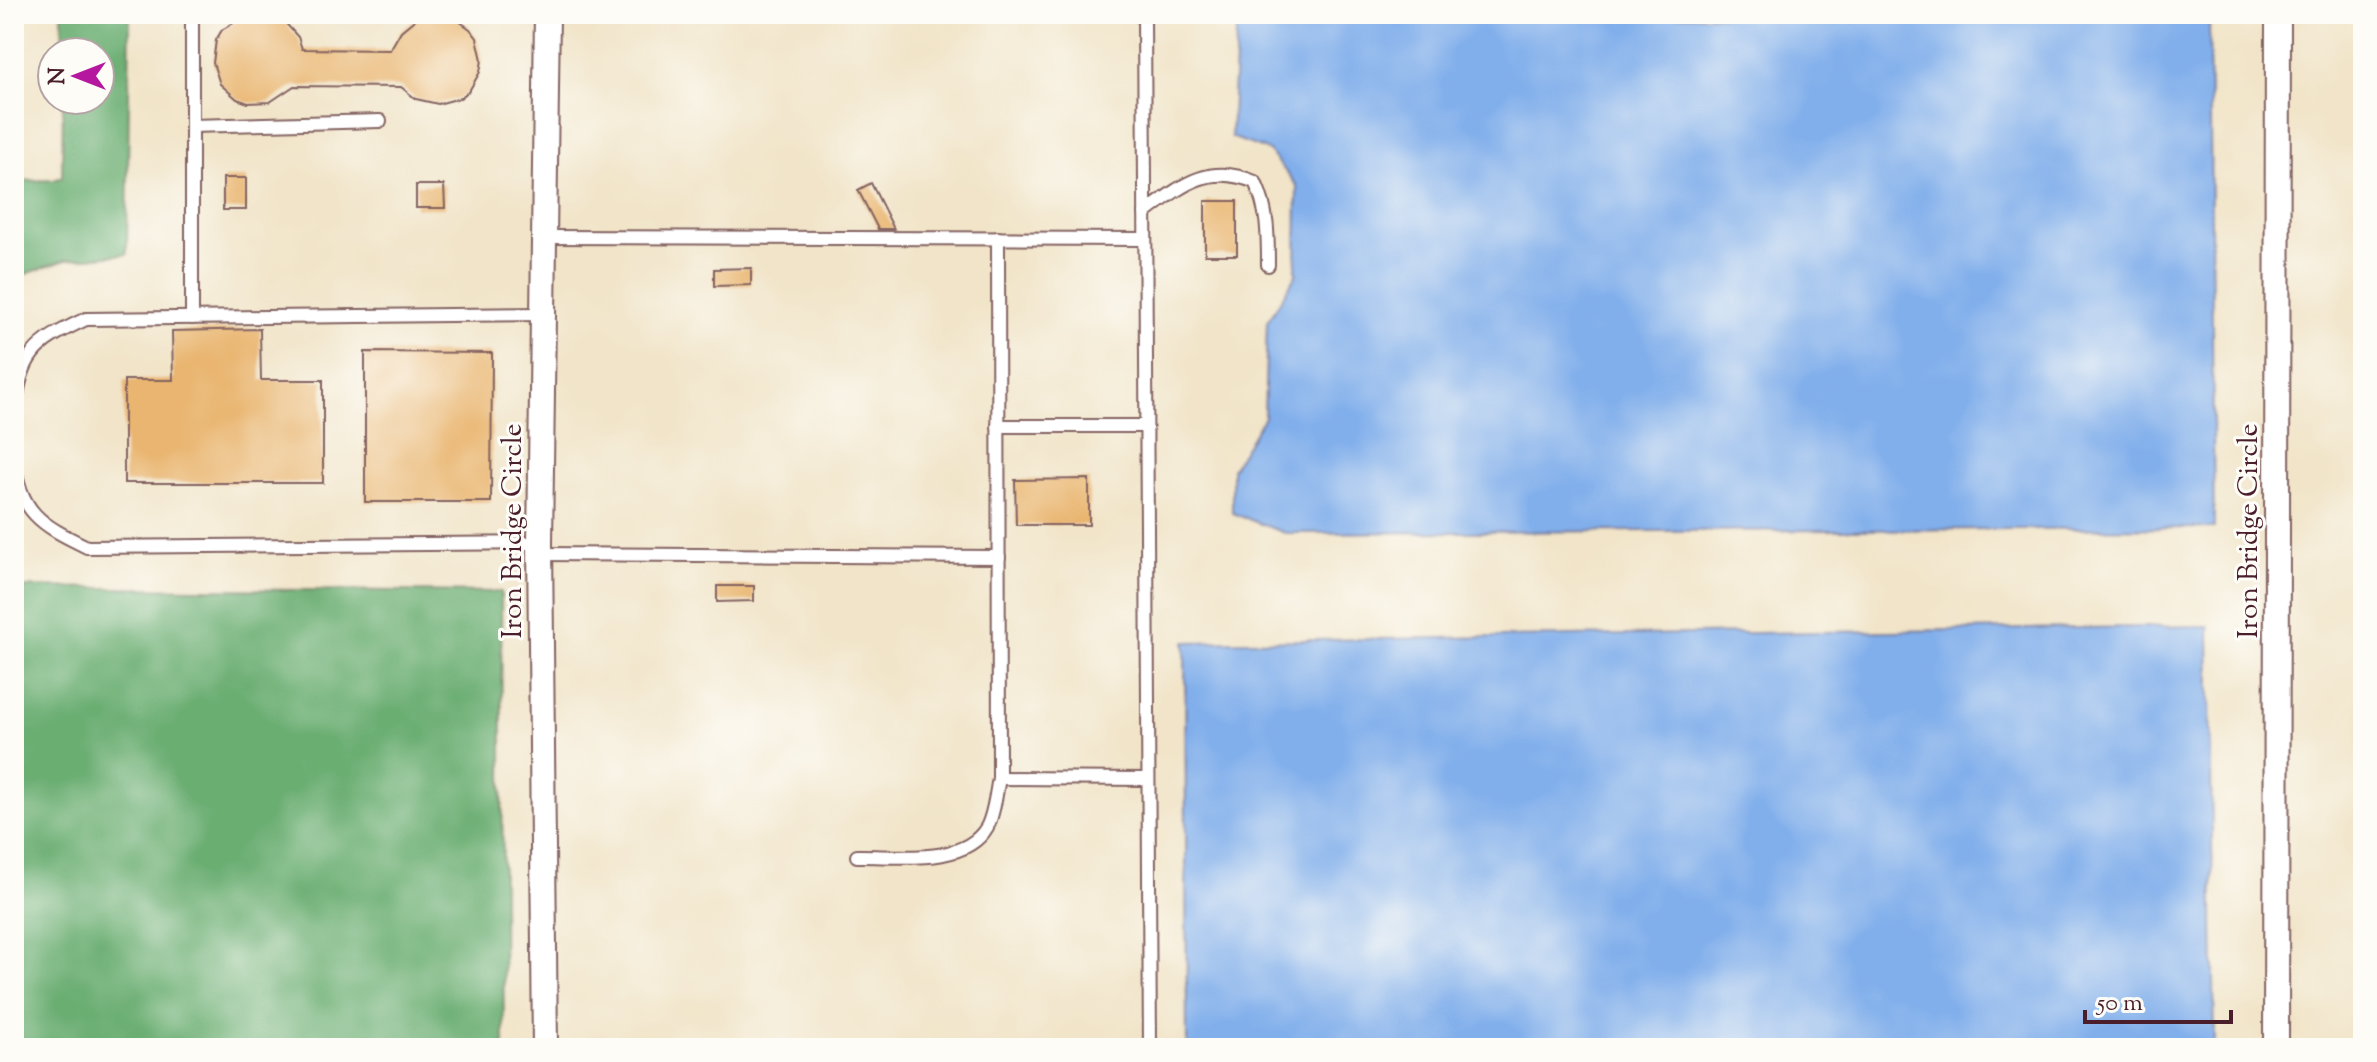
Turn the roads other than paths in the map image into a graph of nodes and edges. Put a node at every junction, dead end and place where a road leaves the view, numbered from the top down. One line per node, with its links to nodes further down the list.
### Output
1 (192, 14): 6 (lane)
2 (547, 14): 8 (street, Iron Bridge Circle)
3 (1144, 14): 7 (lane)
4 (2278, 14): 25 (street, Iron Bridge Circle)
5 (380, 121): 6 (lane)
6 (192, 126): 13 (lane)
7 (1145, 213): 10 (lane); 11 (lane)
8 (543, 237): 9 (lane); 12 (street, Iron Bridge Circle)
9 (998, 238): 10 (lane); 15 (lane)
10 (1145, 239): 16 (lane)
11 (1268, 265)
12 (542, 314): 13 (lane); 18 (street, Iron Bridge Circle)
13 (192, 318): 14 (lane)
14 (14, 414)
15 (998, 426): 16 (lane); 19 (lane)
16 (1146, 426): 21 (lane)
17 (14, 459): 18 (lane)
18 (540, 549): 19 (lane); 23 (street, Iron Bridge Circle)
19 (999, 557): 20 (lane)
20 (999, 778): 21 (lane); 22 (lane)
21 (1148, 779): 24 (lane)
22 (857, 856)
23 (545, 1048)
24 (1150, 1048)
25 (2276, 1048)

